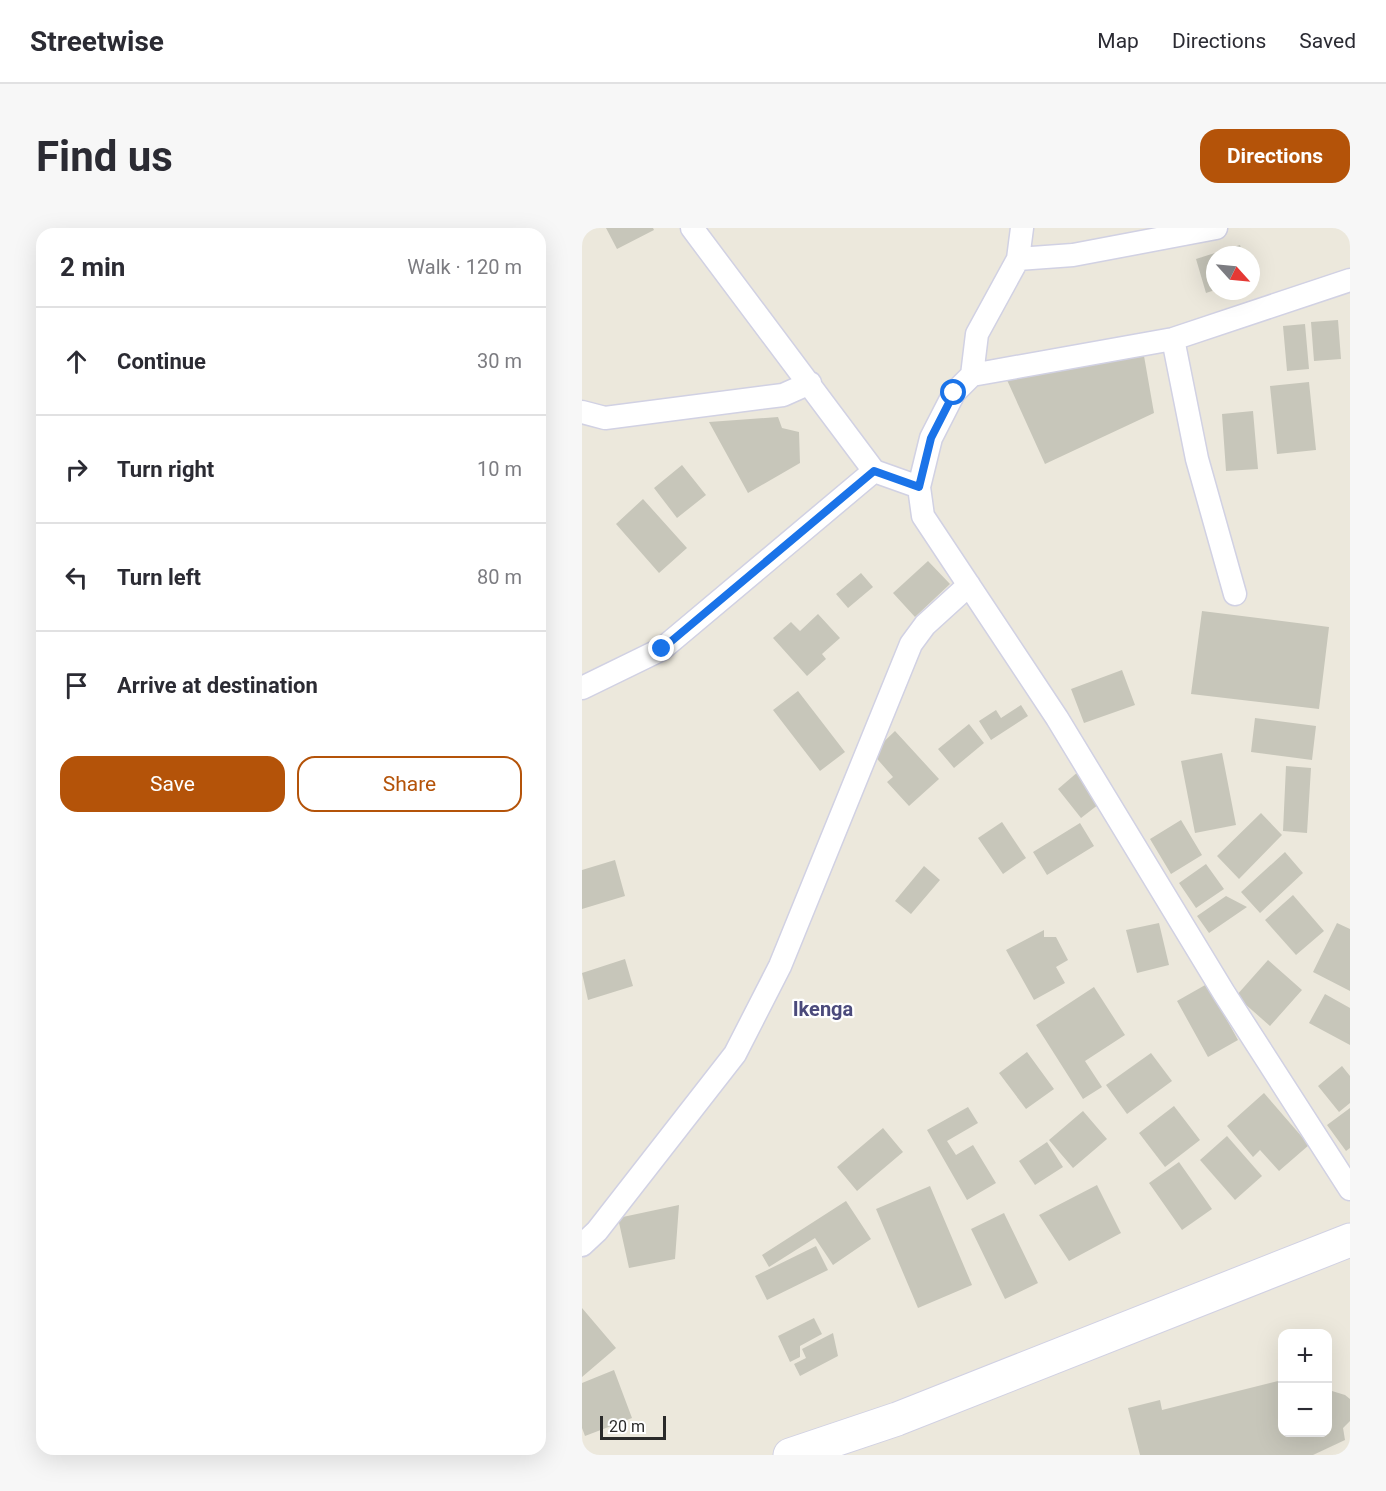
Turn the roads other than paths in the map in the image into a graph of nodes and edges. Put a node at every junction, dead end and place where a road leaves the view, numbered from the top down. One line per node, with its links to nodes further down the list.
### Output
1 (692, 228): 8 (street)
2 (1022, 228): 4 (street)
3 (1216, 228): 4 (street)
4 (1018, 259): 7 (street)
5 (1350, 280): 6 (street)
6 (1173, 339): 7 (street); 13 (street)
7 (972, 375): 11 (street)
8 (810, 382): 9 (street); 10 (street)
9 (582, 412)
10 (874, 471): 11 (street); 14 (street)
11 (919, 487): 12 (street)
12 (969, 585): 15 (street); 17 (street)
13 (1235, 594)
14 (582, 688)
15 (1350, 1189)
16 (1350, 1240): 18 (main road)
17 (582, 1245)
18 (790, 1455)

